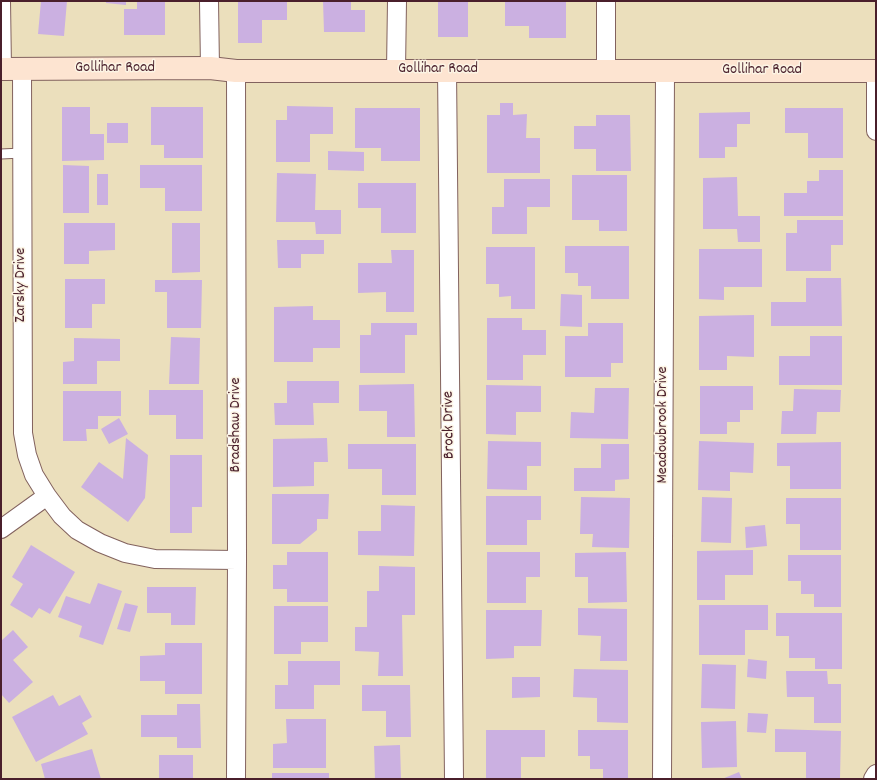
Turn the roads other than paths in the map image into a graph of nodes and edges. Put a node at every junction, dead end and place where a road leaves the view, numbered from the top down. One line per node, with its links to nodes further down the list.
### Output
1 (1, 1): 6 (street, Zarsky Drive)
2 (209, 1): 5 (street)
3 (397, 1): 8 (street)
4 (606, 1): 10 (street)
5 (210, 68): 6 (street, Gollihar Road); 7 (street, Gollihar Road)
6 (8, 69): 14 (street, Zarsky Drive)
7 (236, 70): 8 (street, Gollihar Road); 18 (street, Bradshaw Drive)
8 (396, 70): 9 (street, Gollihar Road)
9 (447, 70): 10 (street, Gollihar Road); 21 (street, Brock Drive)
10 (606, 71): 11 (street, Gollihar Road)
11 (665, 71): 12 (street, Gollihar Road); 22 (street, Meadowbrook Drive)
12 (876, 72): 13 (street)
13 (876, 131)
14 (22, 153): 15 (lane); 16 (street, Zarsky Drive)
15 (1, 154)
16 (47, 496): 17 (street); 18 (street, Zarsky Drive)
17 (1, 529)
18 (237, 560): 20 (street, Bradshaw Drive)
19 (876, 774): 23 (street)
20 (236, 779)
21 (454, 779)
22 (662, 779)
23 (872, 779)

